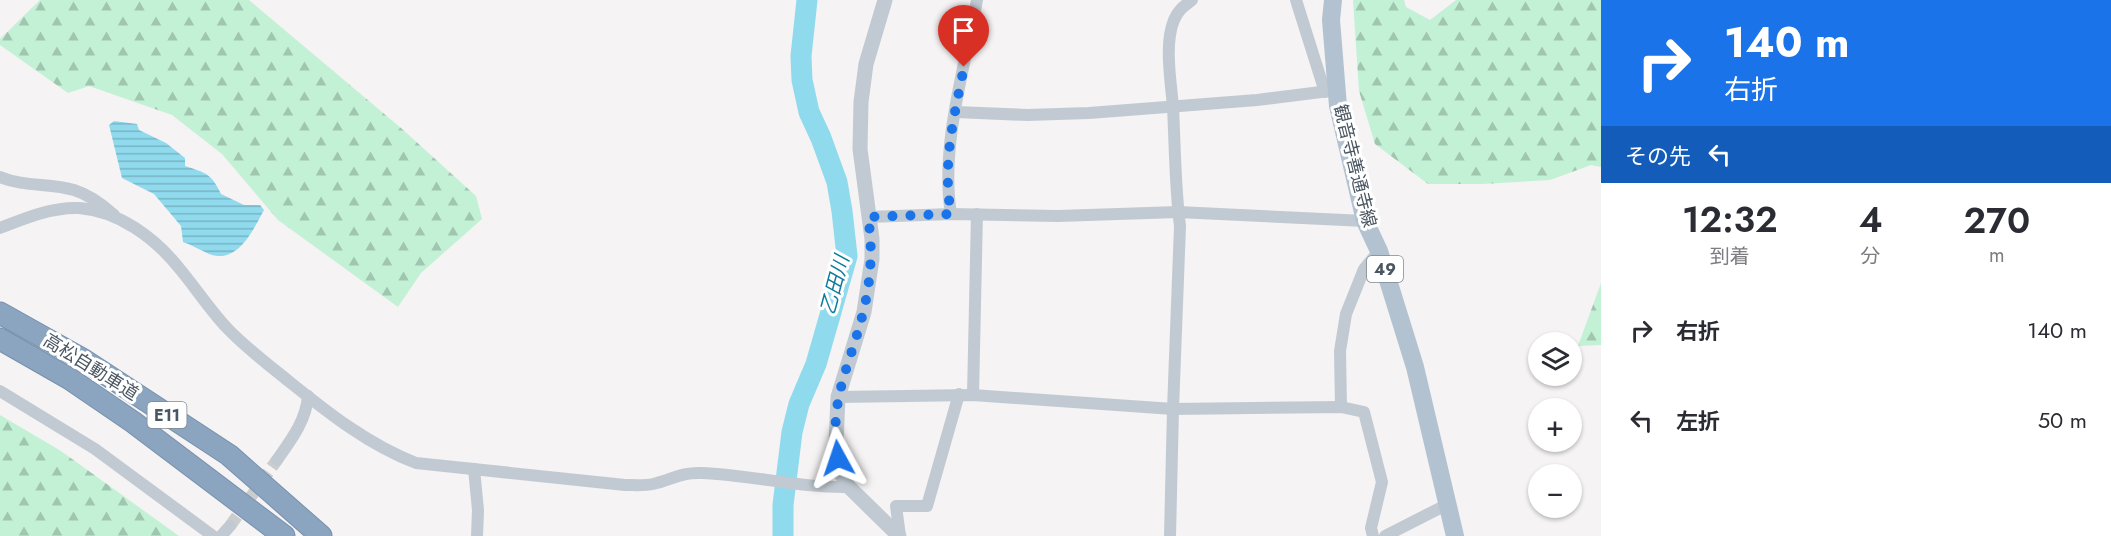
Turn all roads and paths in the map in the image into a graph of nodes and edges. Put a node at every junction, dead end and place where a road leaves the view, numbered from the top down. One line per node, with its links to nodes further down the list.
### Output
1 (885, 0): 13 (street)
2 (977, 0): 8 (street)
3 (1192, 0): 7 (street)
4 (1296, 0): 6 (street)
5 (1333, 0): 6 (main road, 観音寺善通寺線 / 49)
6 (1331, 91): 7 (street); 15 (main road, 観音寺善通寺線 / 49)
7 (1173, 107): 8 (street); 10 (street)
8 (956, 112): 11 (street)
9 (0, 177): 14 (street)
10 (1178, 212): 12 (street); 15 (street); 26 (street)
11 (951, 214): 12 (street); 13 (street)
12 (976, 214): 22 (street)
13 (868, 217): 24 (street)
14 (119, 220): 16 (street); 23 (street)
15 (1365, 221): 17 (main road, 観音寺善通寺線 / 49)
16 (0, 228)
17 (1379, 251): 25 (street); 30 (main road, 観音寺善通寺線 / 49)
18 (0, 313): 35 (highway, 高松自動車道 / E11)
19 (0, 339): 34 (highway, 高松自動車道 / E11)
20 (0, 391): 32 (street)
21 (959, 394): 22 (street); 24 (street); 37 (street)
22 (973, 395): 26 (street)
23 (308, 396): 27 (street); 28 (street)
24 (838, 396): 29 (street)
25 (1341, 407): 26 (street); 39 (street)
26 (1173, 409): 38 (street)
27 (277, 460)
28 (474, 469): 29 (street); 36 (street)
29 (849, 487): 37 (street)
30 (1449, 504): 40 (street); 41 (main road, 観音寺善通寺線 / 49)
31 (230, 526): 33 (street)
32 (213, 536)
33 (221, 536)
34 (284, 536)
35 (321, 536)
36 (477, 536)
37 (900, 536)
38 (1170, 536)
39 (1373, 536)
40 (1385, 536)
41 (1455, 536)

